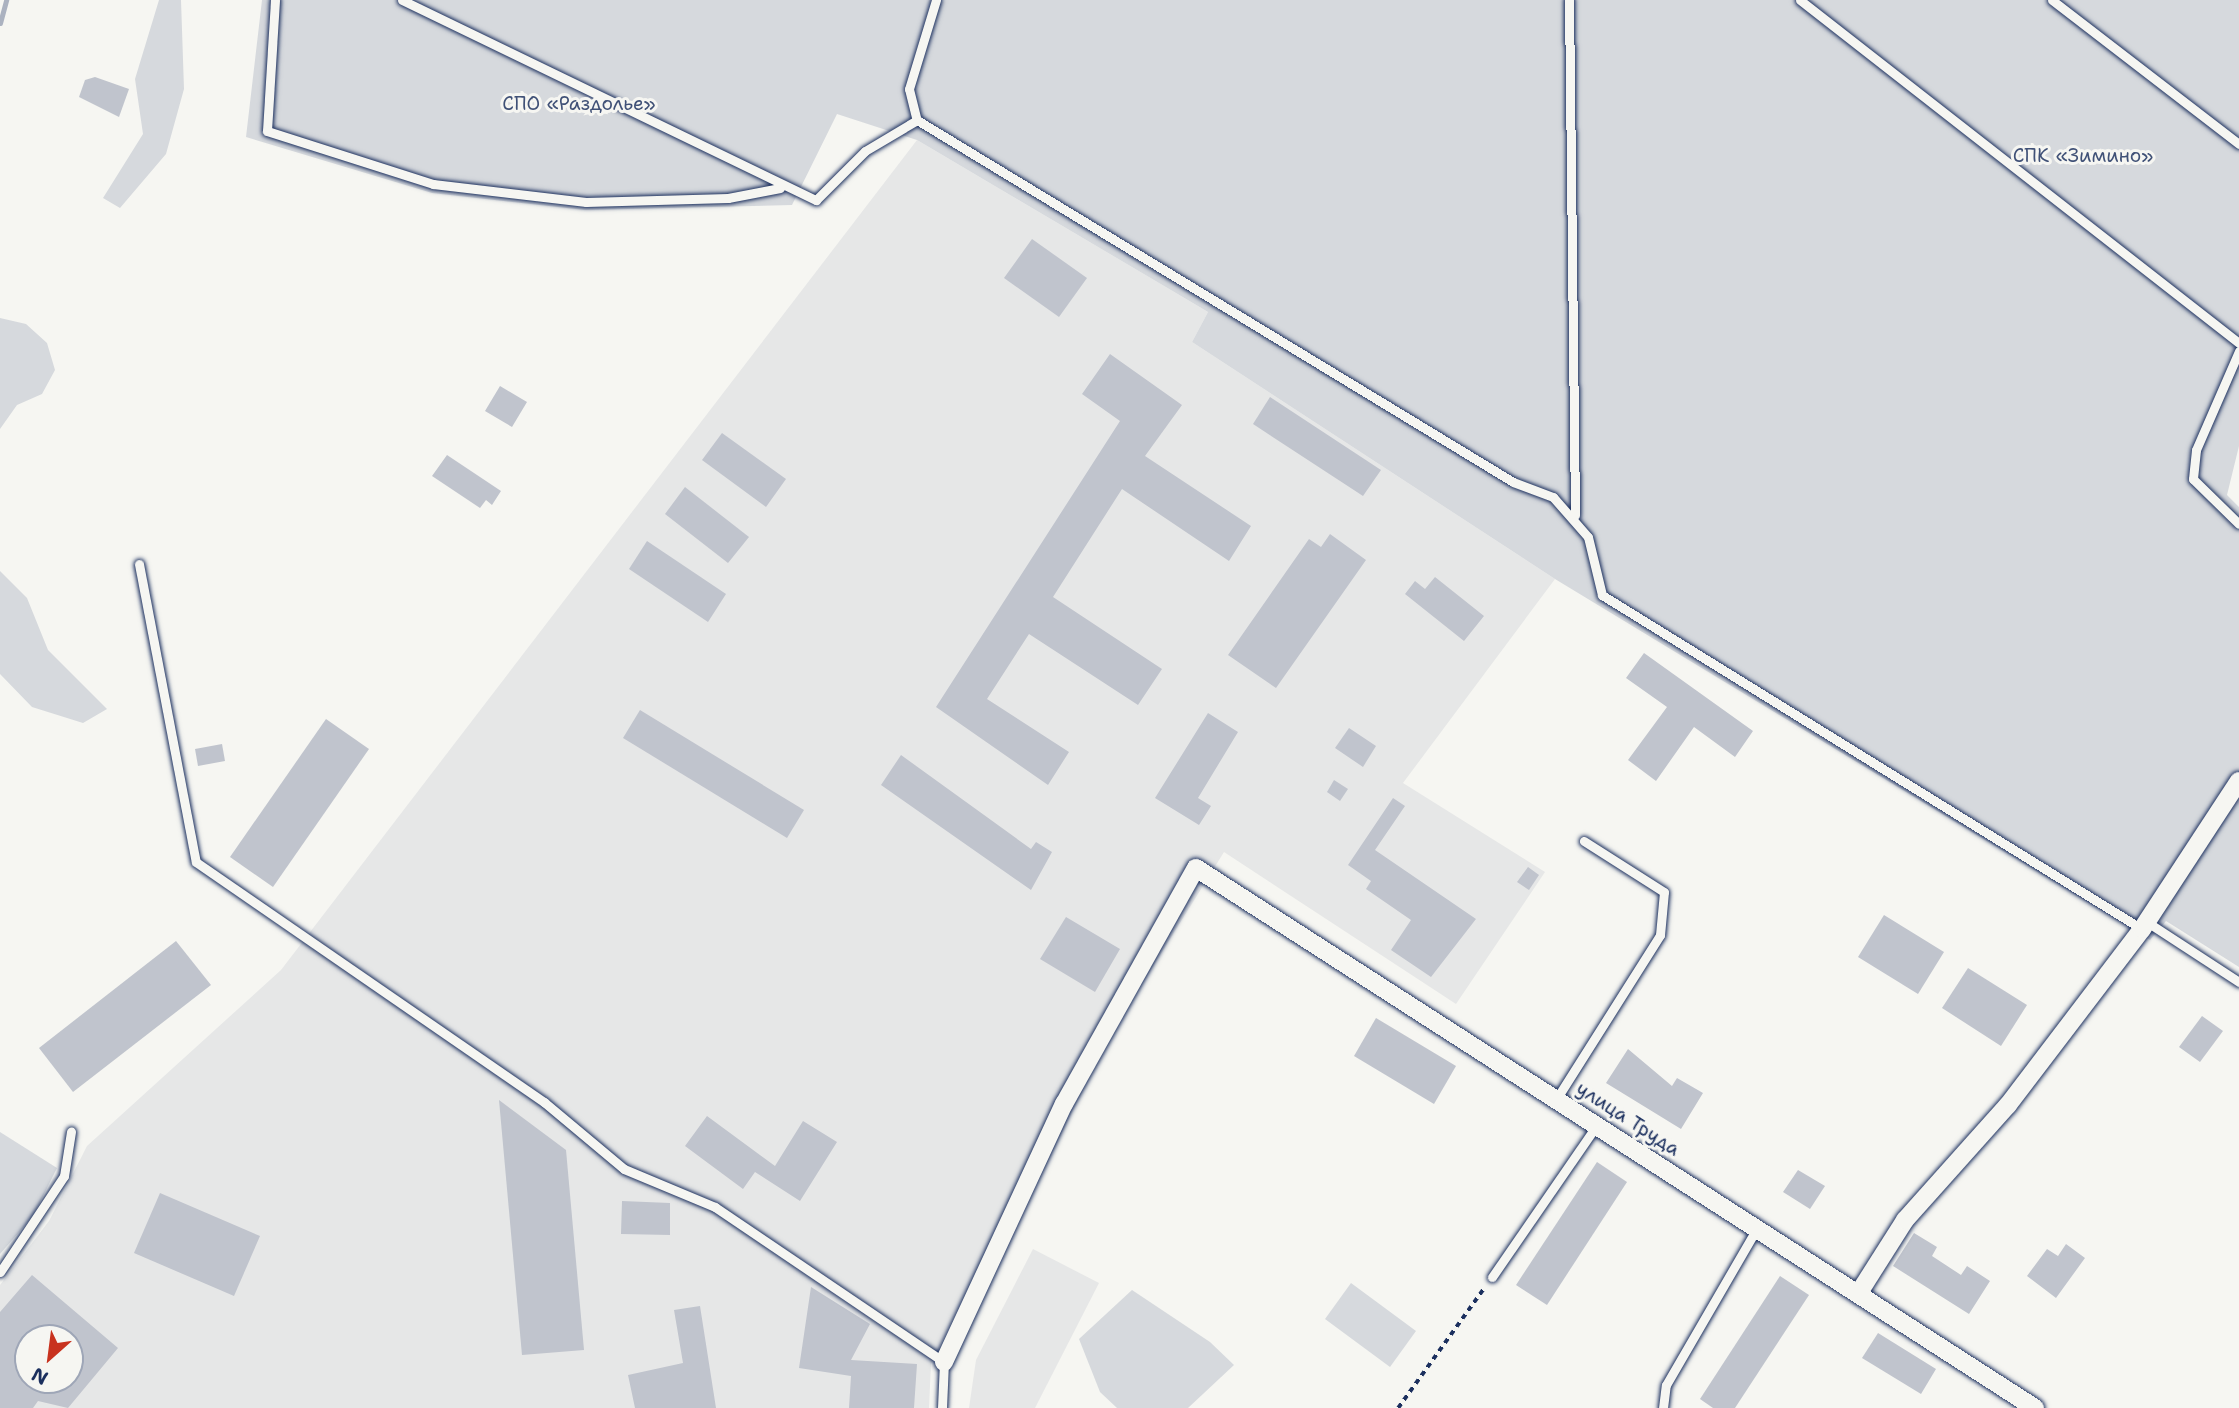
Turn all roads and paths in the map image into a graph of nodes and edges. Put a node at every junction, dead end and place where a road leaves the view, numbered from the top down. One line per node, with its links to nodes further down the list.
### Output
1 (275, 0): 9 (lane)
2 (402, 0): 9 (lane)
3 (936, 0): 7 (lane)
4 (1569, 0): 12 (lane)
5 (1800, 0): 10 (lane)
6 (2052, 0): 8 (lane)
7 (917, 120): 9 (lane); 12 (lane)
8 (2239, 144)
9 (780, 188)
10 (2239, 343)
11 (2239, 351): 13 (lane)
12 (1575, 515): 17 (lane)
13 (2239, 524)
14 (139, 564): 26 (lane)
15 (2239, 780): 17 (street)
16 (1584, 841): 19 (lane)
17 (2145, 925): 18 (lane); 25 (street)
18 (2239, 982)
19 (1557, 1098): 20 (street, улица Труда); 26 (street, улица Труда)
20 (1598, 1124): 22 (street, улица Труда); 24 (lane)
21 (71, 1132): 23 (lane)
22 (1758, 1227): 25 (street, улица Труда); 29 (lane)
23 (0, 1272)
24 (1492, 1277): 28 (path)
25 (1860, 1291): 30 (street, улица Труда)
26 (944, 1362): 27 (lane)
27 (942, 1408)
28 (1398, 1408)
29 (1663, 1408)
30 (2035, 1408)

